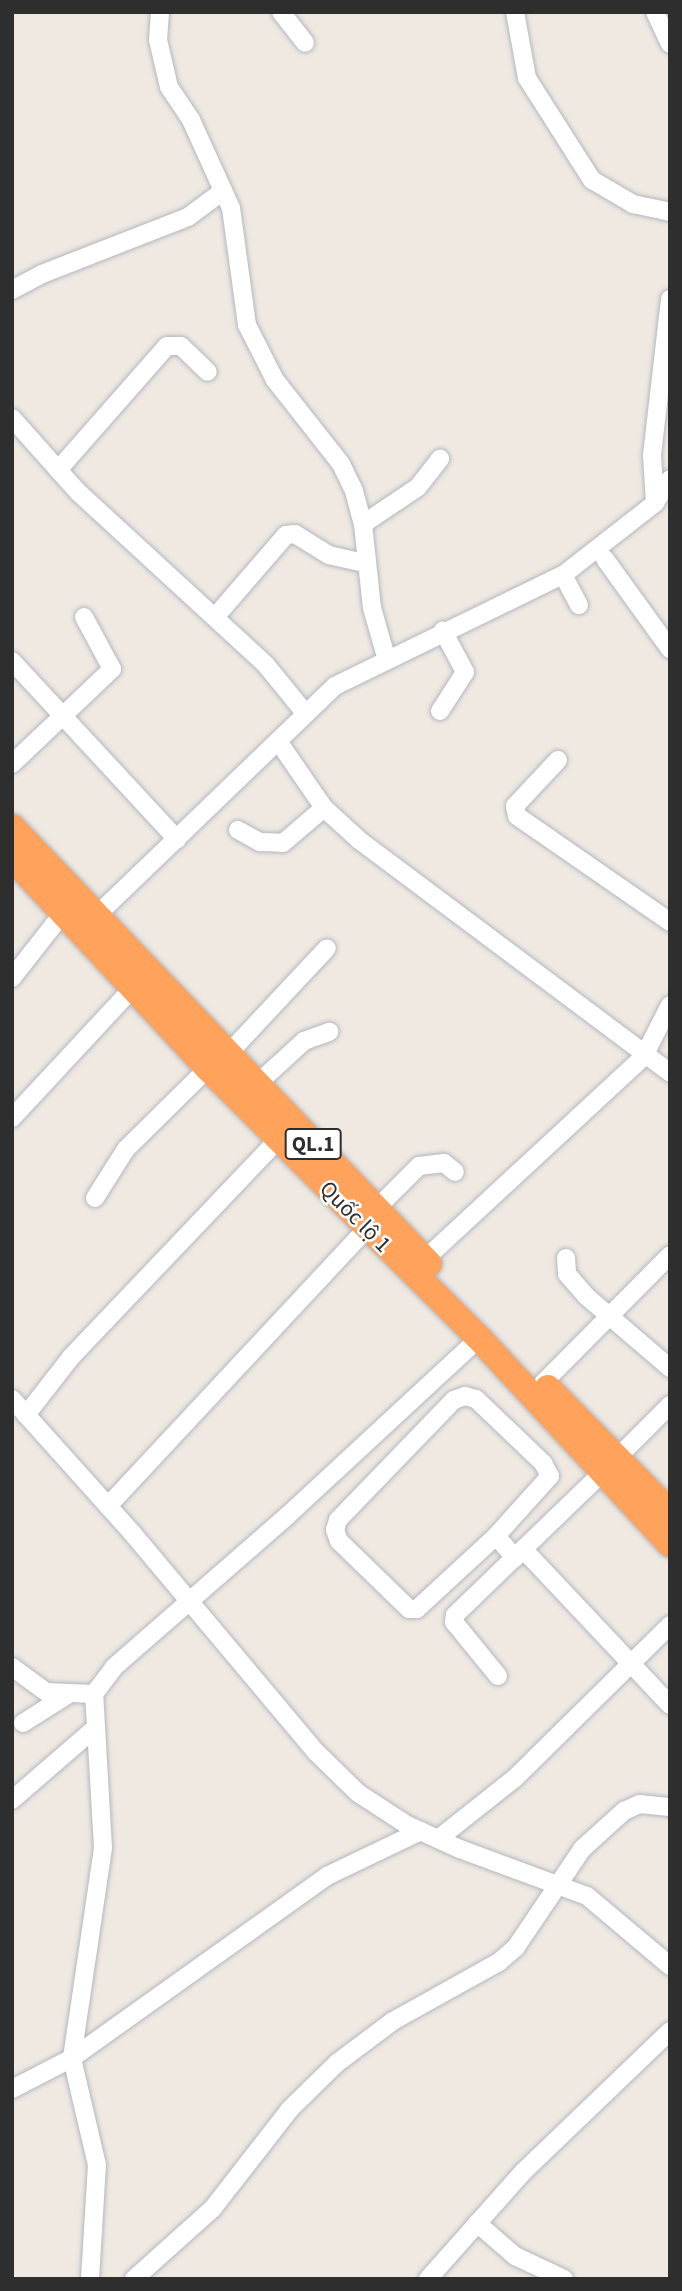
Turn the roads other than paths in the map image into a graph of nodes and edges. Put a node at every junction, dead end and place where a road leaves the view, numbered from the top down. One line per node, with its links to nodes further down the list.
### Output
1 (160, 12): 7 (street)
2 (281, 12): 5 (street)
3 (515, 12): 8 (street)
4 (655, 12): 6 (street)
5 (305, 43)
6 (670, 44)
7 (223, 191): 9 (street); 18 (street)
8 (670, 212)
9 (12, 290)
10 (670, 299): 17 (street)
11 (208, 372): 15 (street)
12 (12, 418): 13 (street)
13 (19, 440): 15 (street)
14 (439, 459): 18 (street)
15 (58, 470): 23 (street)
16 (670, 479): 17 (street)
17 (654, 503): 21 (street)
18 (363, 524): 20 (street)
19 (605, 559): 26 (street)
20 (365, 564): 23 (street); 27 (street)
21 (564, 575): 22 (street); 25 (street)
22 (579, 605)
23 (216, 616): 31 (street)
24 (84, 617): 30 (street)
25 (443, 631): 27 (street); 29 (street)
26 (670, 649)
27 (387, 660): 31 (street)
28 (12, 661): 30 (street)
29 (440, 711)
30 (63, 713): 34 (street); 38 (street)
31 (306, 714): 32 (street)
32 (278, 741): 35 (street); 38 (street)
33 (558, 761): 42 (street)
34 (12, 764)
35 (324, 808): 37 (street); 48 (street)
36 (12, 827): 41 (highway, Quốc lộ 1 / QL.1)
37 (238, 830)
38 (177, 839): 41 (street)
39 (12, 858): 40 (highway, Quốc lộ 1 / QL.1)
40 (63, 913): 44 (street); 45 (highway, Quốc lộ 1 / QL.1)
41 (95, 917): 49 (highway, Quốc lộ 1 / QL.1)
42 (670, 922)
43 (327, 948): 49 (street)
44 (12, 978)
45 (133, 988): 49 (highway, Quốc lộ 1 / QL.1); 52 (street)
46 (670, 1005): 48 (street)
47 (329, 1032): 51 (street)
48 (644, 1056): 50 (street); 59 (street)
49 (217, 1061): 51 (highway, Quốc lộ 1 / QL.1); 53 (highway, Quốc lộ 1 / QL.1); 55 (street)
50 (670, 1073)
51 (256, 1085): 56 (highway, Quốc lộ 1 / QL.1)
52 (12, 1118)
53 (278, 1140): 56 (highway, Quốc lộ 1 / QL.1); 66 (street)
54 (455, 1172): 56 (street)
55 (96, 1198)
56 (371, 1218): 59 (highway, Quốc lộ 1 / QL.1); 61 (highway, Quốc lộ 1 / QL.1); 68 (street)
57 (670, 1255): 60 (street)
58 (566, 1258): 60 (street)
59 (424, 1260): 63 (highway, Quốc lộ 1 / QL.1)
60 (611, 1318): 62 (street); 63 (street)
61 (479, 1338): 67 (highway, Quốc lộ 1 / QL.1); 73 (street)
62 (670, 1368)
63 (543, 1383): 67 (highway, Quốc lộ 1 / QL.1)
64 (12, 1399): 66 (street)
65 (670, 1405): 67 (street)
66 (26, 1415): 68 (street)
67 (611, 1465): 69 (highway, Quốc lộ 1 / QL.1); 71 (highway, Quốc lộ 1 / QL.1); 72 (street)
68 (108, 1506): 73 (street)
69 (670, 1512)
70 (496, 1535): 70 (street); 72 (street)
71 (670, 1545)
72 (519, 1553): 75 (street); 77 (street)
73 (188, 1600): 78 (street); 85 (street)
74 (670, 1625): 75 (street)
75 (630, 1664): 80 (street); 86 (street)
76 (12, 1667): 79 (street)
77 (498, 1676)
78 (94, 1694): 79 (street); 82 (street)
79 (66, 1695): 81 (street)
80 (670, 1705)
81 (23, 1723)
82 (95, 1728): 83 (street); 90 (street)
83 (12, 1800)
84 (670, 1807): 87 (street)
85 (421, 1831): 86 (street); 90 (street)
86 (438, 1839): 87 (street)
87 (558, 1882): 88 (street); 94 (street)
88 (670, 1966)
89 (670, 2031): 92 (street)
90 (72, 2057): 91 (street); 93 (street)
91 (12, 2089)
92 (477, 2223): 95 (street); 96 (street)
93 (90, 2279)
94 (134, 2279)
95 (428, 2279)
96 (564, 2279)

